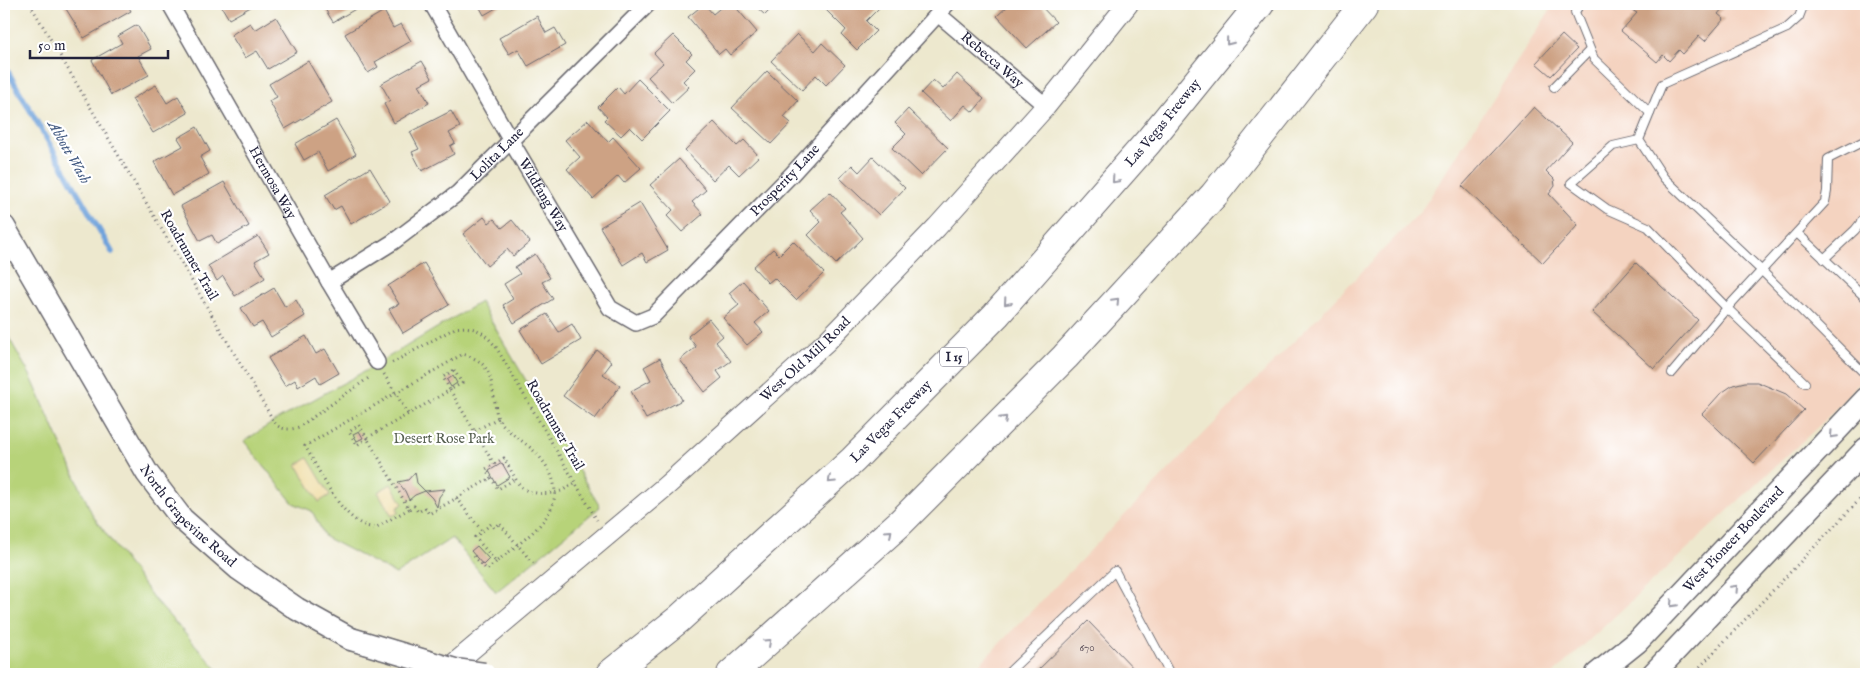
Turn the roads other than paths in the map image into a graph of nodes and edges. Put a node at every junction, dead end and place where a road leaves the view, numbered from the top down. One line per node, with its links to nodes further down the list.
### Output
1 (170, 4): 22 (street, Hermosa Way)
2 (432, 4): 16 (street, Wildfang Way)
3 (648, 4): 16 (street, Lolita Lane)
4 (1128, 4): 12 (street, West Old Mill Road)
5 (1260, 4): 35 (highway, Las Vegas Freeway / I 15, one-way to 35)
6 (1364, 4): 36 (highway, one-way to 6)
7 (1580, 4): 10 (lane)
8 (1804, 4): 13 (lane)
9 (943, 9): 12 (street, Rebecca Way); 24 (street, Prosperity Lane)
10 (1590, 50): 11 (lane); 13 (lane)
11 (1554, 87)
12 (1046, 106): 33 (street, West Old Mill Road)
13 (1650, 113): 14 (lane)
14 (1639, 140): 21 (lane); 25 (lane)
15 (1866, 140): 19 (lane)
16 (511, 141): 22 (street, Lolita Lane); 24 (street, Wildfang Way)
17 (1866, 216): 20 (lane)
18 (4, 227): 34 (main road, North Grapevine Road, bridge)
19 (1796, 233): 20 (lane); 21 (lane)
20 (1824, 259): 23 (lane)
21 (1762, 271): 25 (lane); 28 (lane)
22 (328, 282): 26 (street, Hermosa Way)
23 (1866, 298)
24 (610, 308)
25 (1727, 308): 27 (lane); 29 (lane)
26 (379, 366)
27 (1672, 372)
28 (1866, 375)
29 (1805, 383)
30 (1866, 399): 38 (main road, West Pioneer Boulevard, one-way to 38)
31 (1866, 449): 39 (main road, one-way to 31)
32 (1008, 672): 37 (lane)
33 (442, 674)
34 (484, 674)
35 (610, 674)
36 (731, 674)
37 (1170, 674)
38 (1597, 674)
39 (1653, 674)

